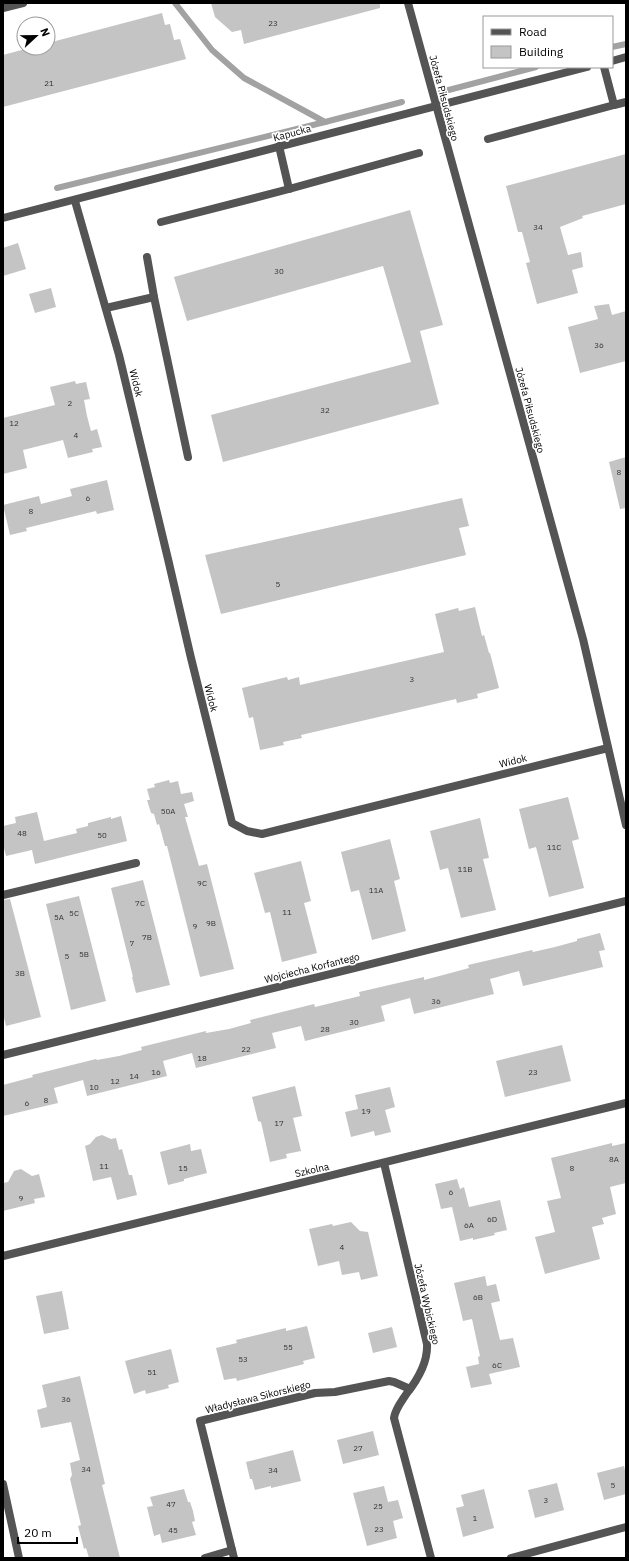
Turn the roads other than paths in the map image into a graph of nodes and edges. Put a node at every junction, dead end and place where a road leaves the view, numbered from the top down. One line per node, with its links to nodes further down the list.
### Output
1 (23, 3): 3 (street)
2 (408, 3): 9 (street, Józefa Piłsudskiego)
3 (3, 8)
4 (626, 57): 5 (street)
5 (613, 61)
6 (583, 68): 9 (street, Kapucka)
7 (604, 68): 10 (street)
8 (626, 102): 10 (street)
9 (436, 105): 12 (street, Kapucka); 22 (street, Józefa Piłsudskiego)
10 (614, 105): 11 (street)
11 (488, 139)
12 (279, 146): 14 (street); 15 (street, Kapucka)
13 (419, 153): 14 (street)
14 (289, 189): 17 (street)
15 (75, 201): 16 (street, Kapucka); 20 (street, Widok)
16 (3, 218)
17 (160, 222)
18 (147, 257): 19 (street)
19 (154, 297): 20 (street); 21 (street)
20 (106, 308): 22 (street, Widok)
21 (188, 457)
22 (608, 748): 23 (street, Józefa Piłsudskiego)
23 (626, 825)
24 (136, 863): 25 (street)
25 (3, 895)
26 (626, 901): 27 (street, Wojciecha Korfantego)
27 (3, 1055)
28 (626, 1104): 29 (street, Szkolna)
29 (384, 1164): 30 (street, Szkolna); 31 (street, Józefa Wybickiego)
30 (3, 1256)
31 (410, 1389): 34 (street, Władysława Sikorskiego); 37 (street, Józefa Wybickiego)
32 (3, 1484): 35 (street)
33 (626, 1527): 38 (street)
34 (233, 1554): 36 (street)
35 (19, 1558)
36 (205, 1558)
37 (431, 1558)
38 (511, 1558)

